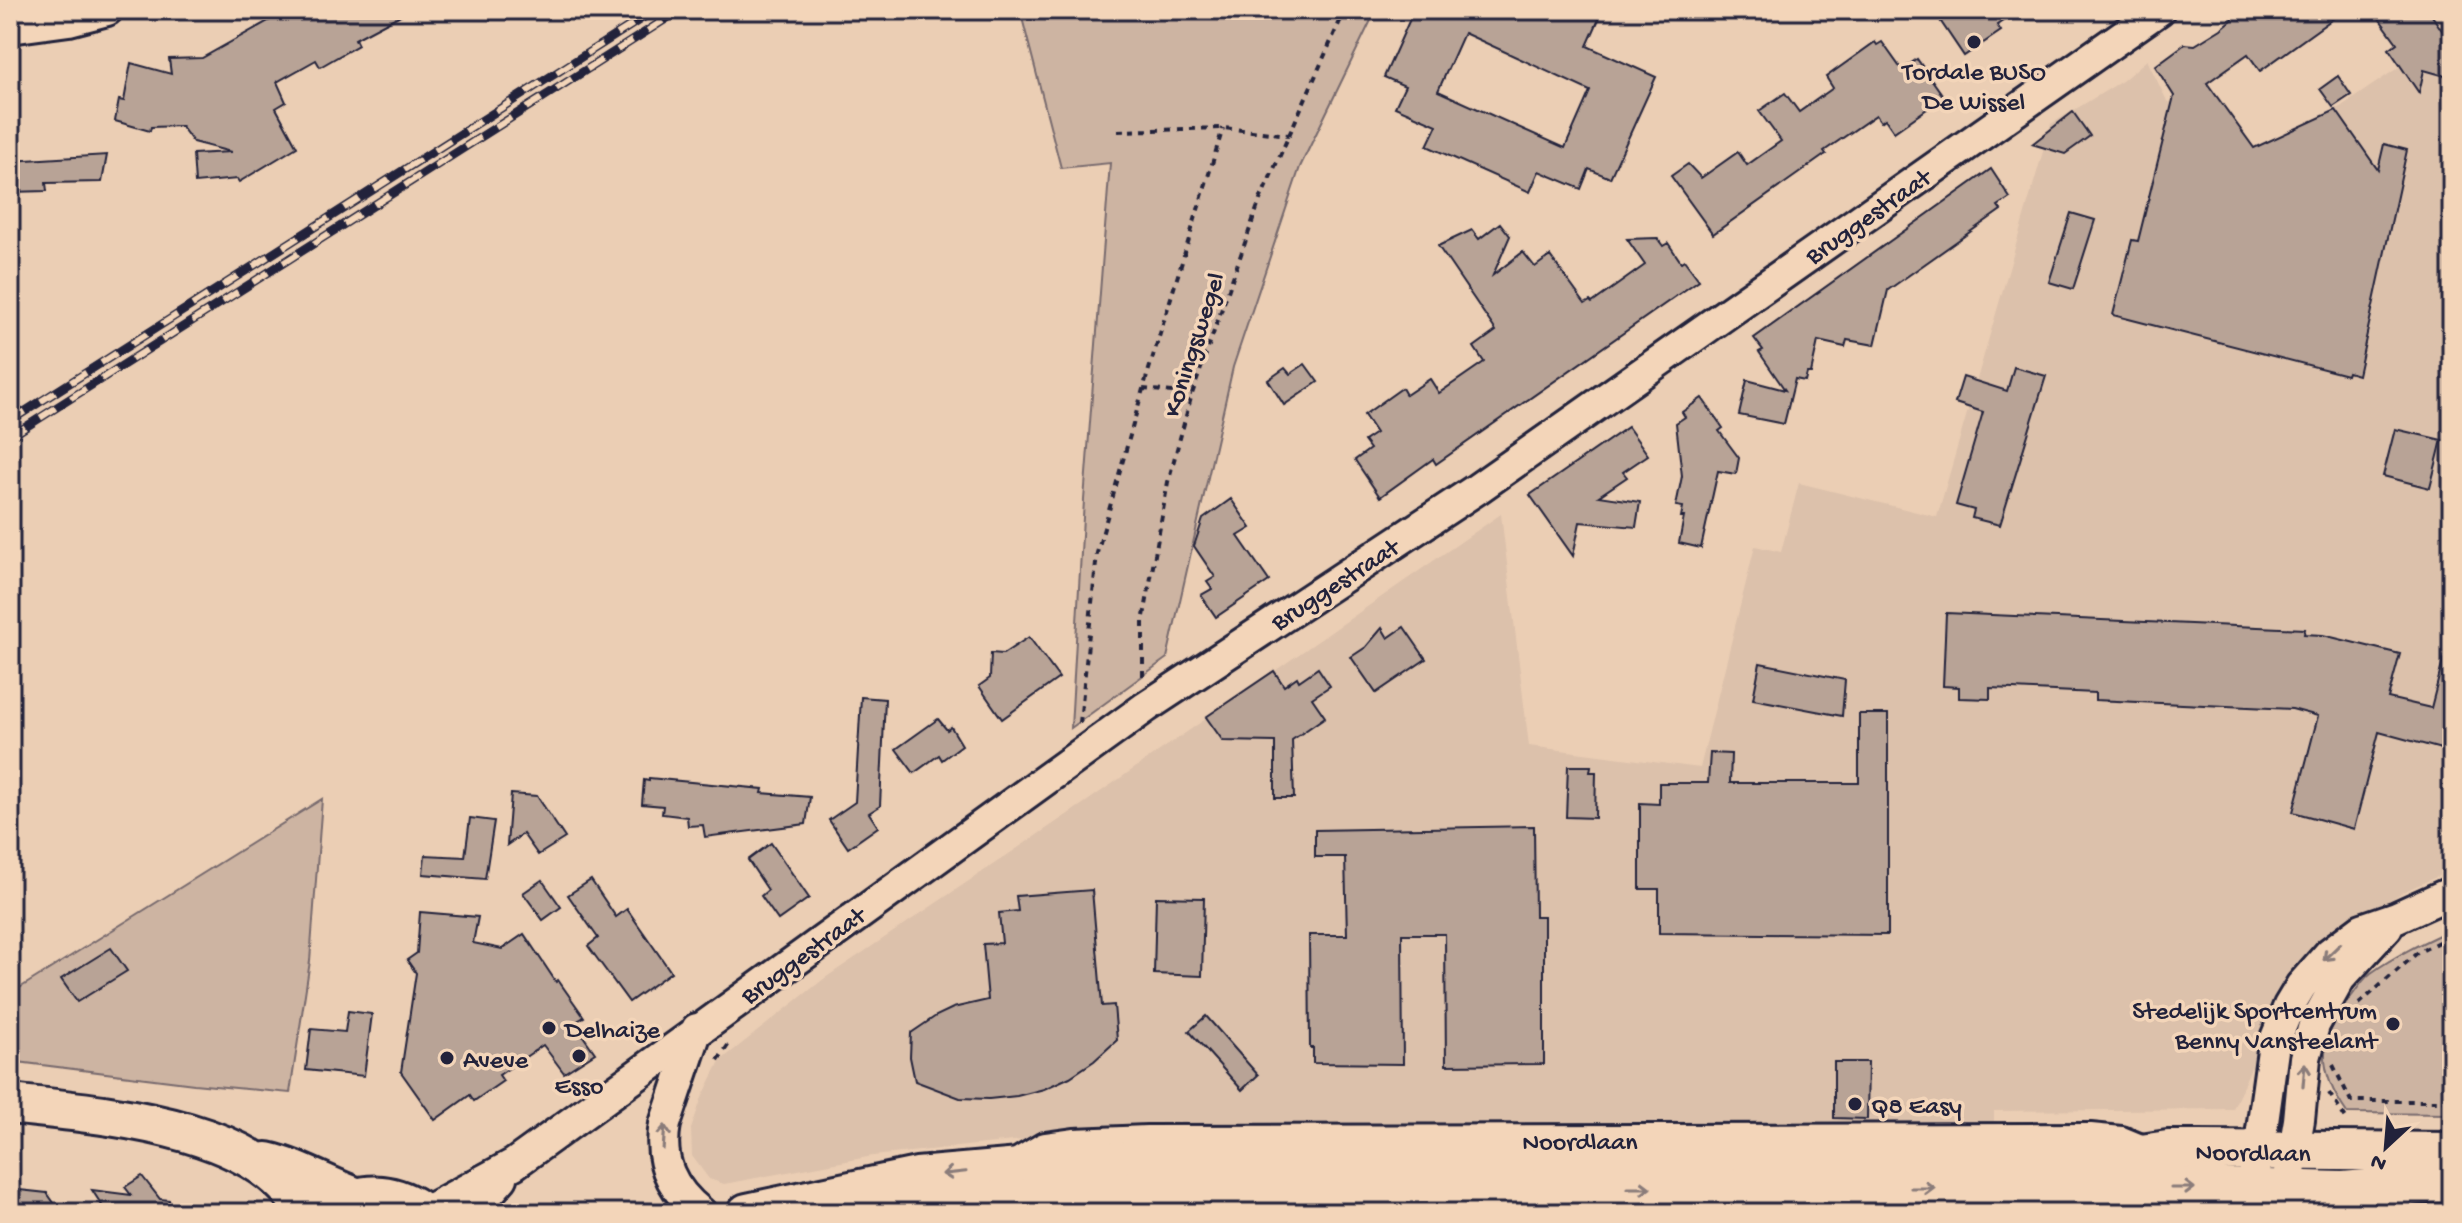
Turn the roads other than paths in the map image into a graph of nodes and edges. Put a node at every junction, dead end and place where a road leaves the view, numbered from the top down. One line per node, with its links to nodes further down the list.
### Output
1 (107, 10): 3 (street)
2 (2159, 10): 5 (street, Bruggestraat)
3 (10, 28)
4 (2452, 892): 7 (street)
5 (697, 1029): 10 (street, Bruggestraat); 21 (street, one-way to 5)
6 (10, 1104): 9 (main road)
7 (2276, 1152): 8 (main road, Noordlaan); 14 (street); 22 (main road, Noordlaan, one-way to 22)
8 (2452, 1152)
9 (255, 1159): 16 (main road); 18 (main road)
10 (514, 1164): 19 (street, Bruggestraat); 20 (street, Bruggestraat)
11 (2452, 1182): 13 (main road, Noordlaan)
12 (1589, 1188): 14 (main road, Noordlaan, one-way to 14); 17 (street, Noordlaan); 23 (main road, Noordlaan)
13 (2369, 1190): 14 (main road, Noordlaan); 15 (street, Noordlaan)
14 (2266, 1201)
15 (2452, 1201)
16 (345, 1205): 19 (main road)
17 (1536, 1210): 24 (street, Noordlaan)
18 (305, 1213)
19 (423, 1213)
20 (471, 1213)
21 (701, 1213)
22 (747, 1213)
23 (862, 1213)
24 (1062, 1213)

